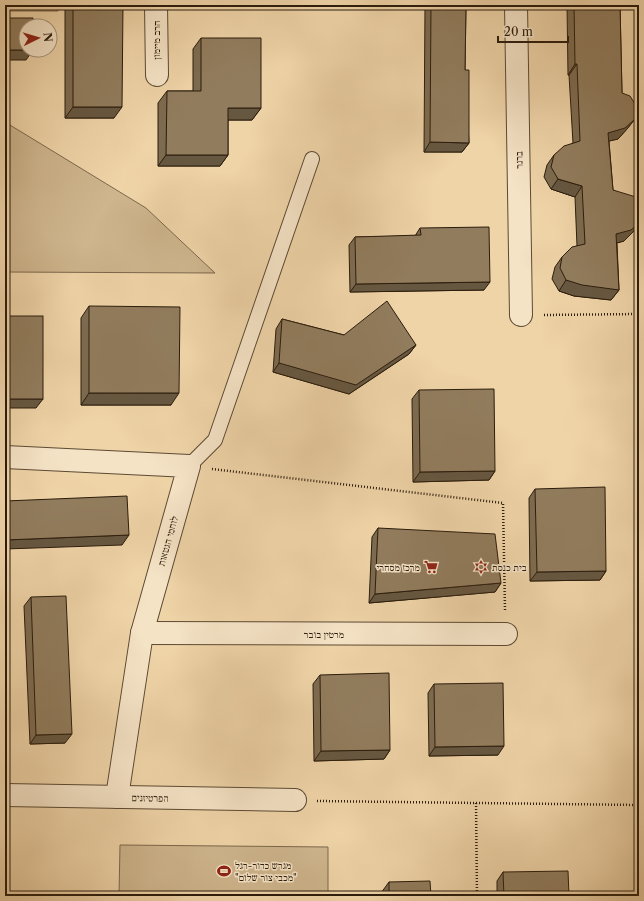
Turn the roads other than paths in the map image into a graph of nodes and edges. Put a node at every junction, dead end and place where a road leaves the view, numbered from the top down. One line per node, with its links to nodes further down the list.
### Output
1 (156, 5): 3 (street, הרב מיימון)
2 (516, 5): 5 (street, ברנר)
3 (157, 75)
4 (312, 159): 7 (lane)
5 (521, 315)
6 (5, 457): 7 (street)
7 (189, 466): 8 (street, לוחמי הגטאות)
8 (142, 634): 9 (street, מרטין בובר); 11 (street, לוחמי הגטאות)
9 (506, 634)
10 (5, 796): 11 (street, הפרטיזנים)
11 (117, 798): 12 (street, הפרטיזנים)
12 (295, 800)

